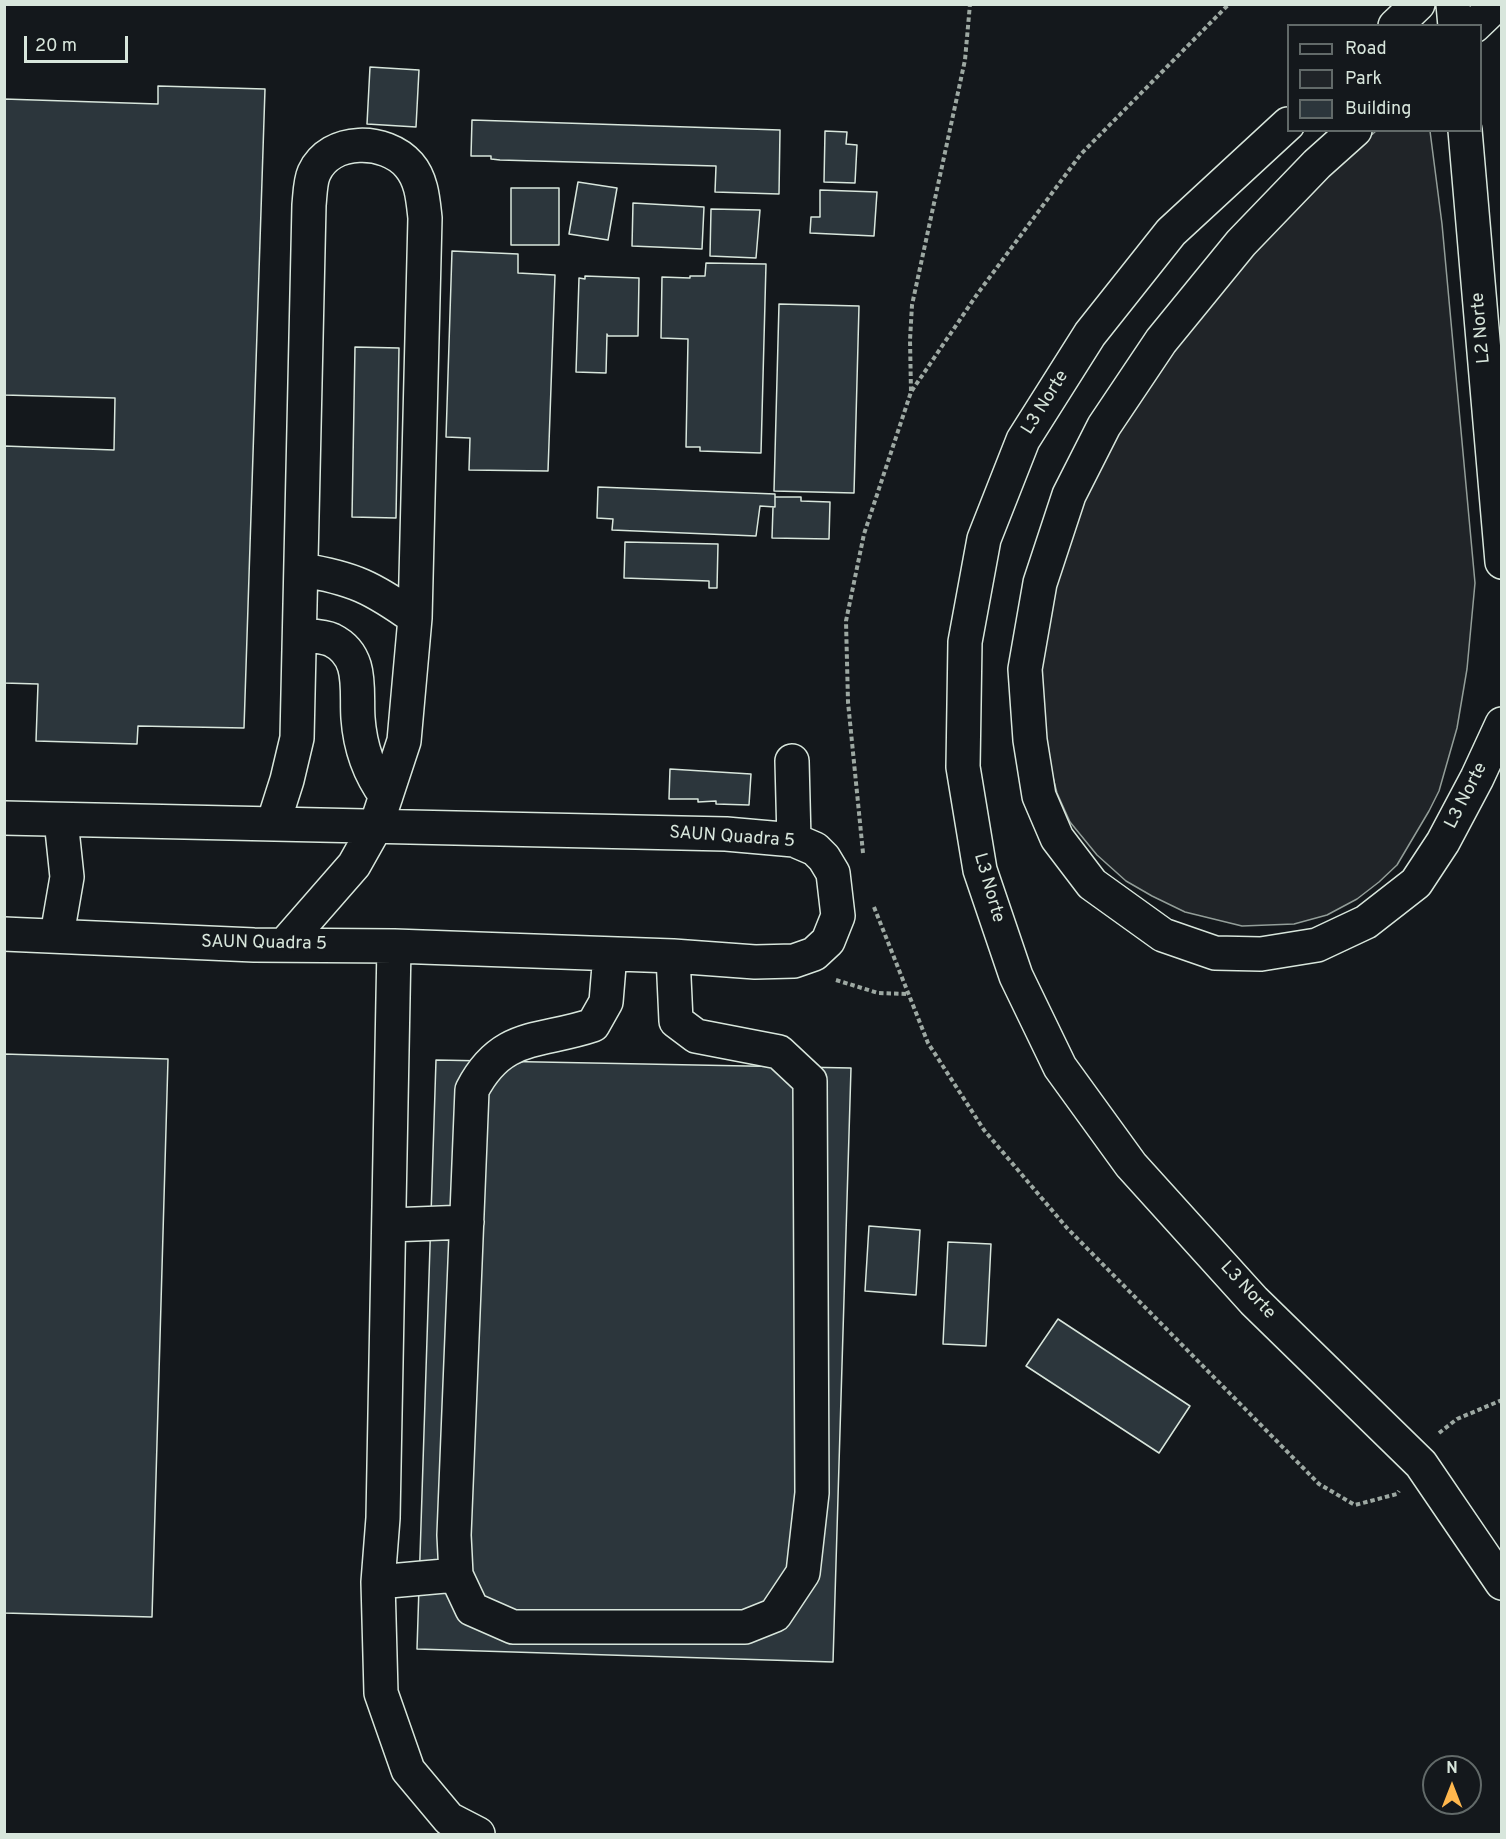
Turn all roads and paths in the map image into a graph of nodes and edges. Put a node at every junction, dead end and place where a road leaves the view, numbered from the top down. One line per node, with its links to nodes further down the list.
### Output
1 (970, 4): 11 (path)
2 (1418, 4): 5 (street)
3 (1453, 4): 6 (street)
4 (1497, 4): 7 (street)
5 (1397, 24)
6 (1455, 24)
7 (1476, 24)
8 (1287, 125): 34 (street, L3 Norte)
9 (1353, 132): 16 (street, L3 Norte)
10 (1465, 132): 12 (street, L2 Norte)
11 (911, 392)
12 (1502, 562)
13 (302, 570): 14 (street); 14 (street); 15 (street)
14 (415, 618): 18 (street)
15 (300, 635): 18 (street); 21 (street)
16 (1502, 723)
17 (792, 761): 22 (street)
18 (381, 811): 21 (street, SAUN Quadra 5); 22 (street, SAUN Quadra 5); 25 (street)
19 (4, 818): 20 (street, SAUN Quadra 5)
20 (61, 820): 21 (street, SAUN Quadra 5); 24 (street)
21 (273, 824)
22 (794, 840): 29 (street, SAUN Quadra 5)
23 (4, 934): 24 (street, SAUN Quadra 5)
24 (57, 935): 25 (street, SAUN Quadra 5)
25 (285, 944): 26 (street, SAUN Quadra 5)
26 (394, 946): 27 (street, SAUN Quadra 5); 32 (street)
27 (610, 954): 28 (street, SAUN Quadra 5); 31 (street)
28 (674, 956): 29 (street, SAUN Quadra 5); 35 (street)
29 (794, 961): 30 (path)
30 (908, 994)
31 (467, 1222): 32 (street); 35 (street)
32 (390, 1225): 36 (street)
33 (1502, 1400): 34 (path)
34 (1421, 1464): 37 (street, L3 Norte)
35 (456, 1575): 36 (street)
36 (378, 1582): 38 (street)
37 (1502, 1583)
38 (478, 1834)

